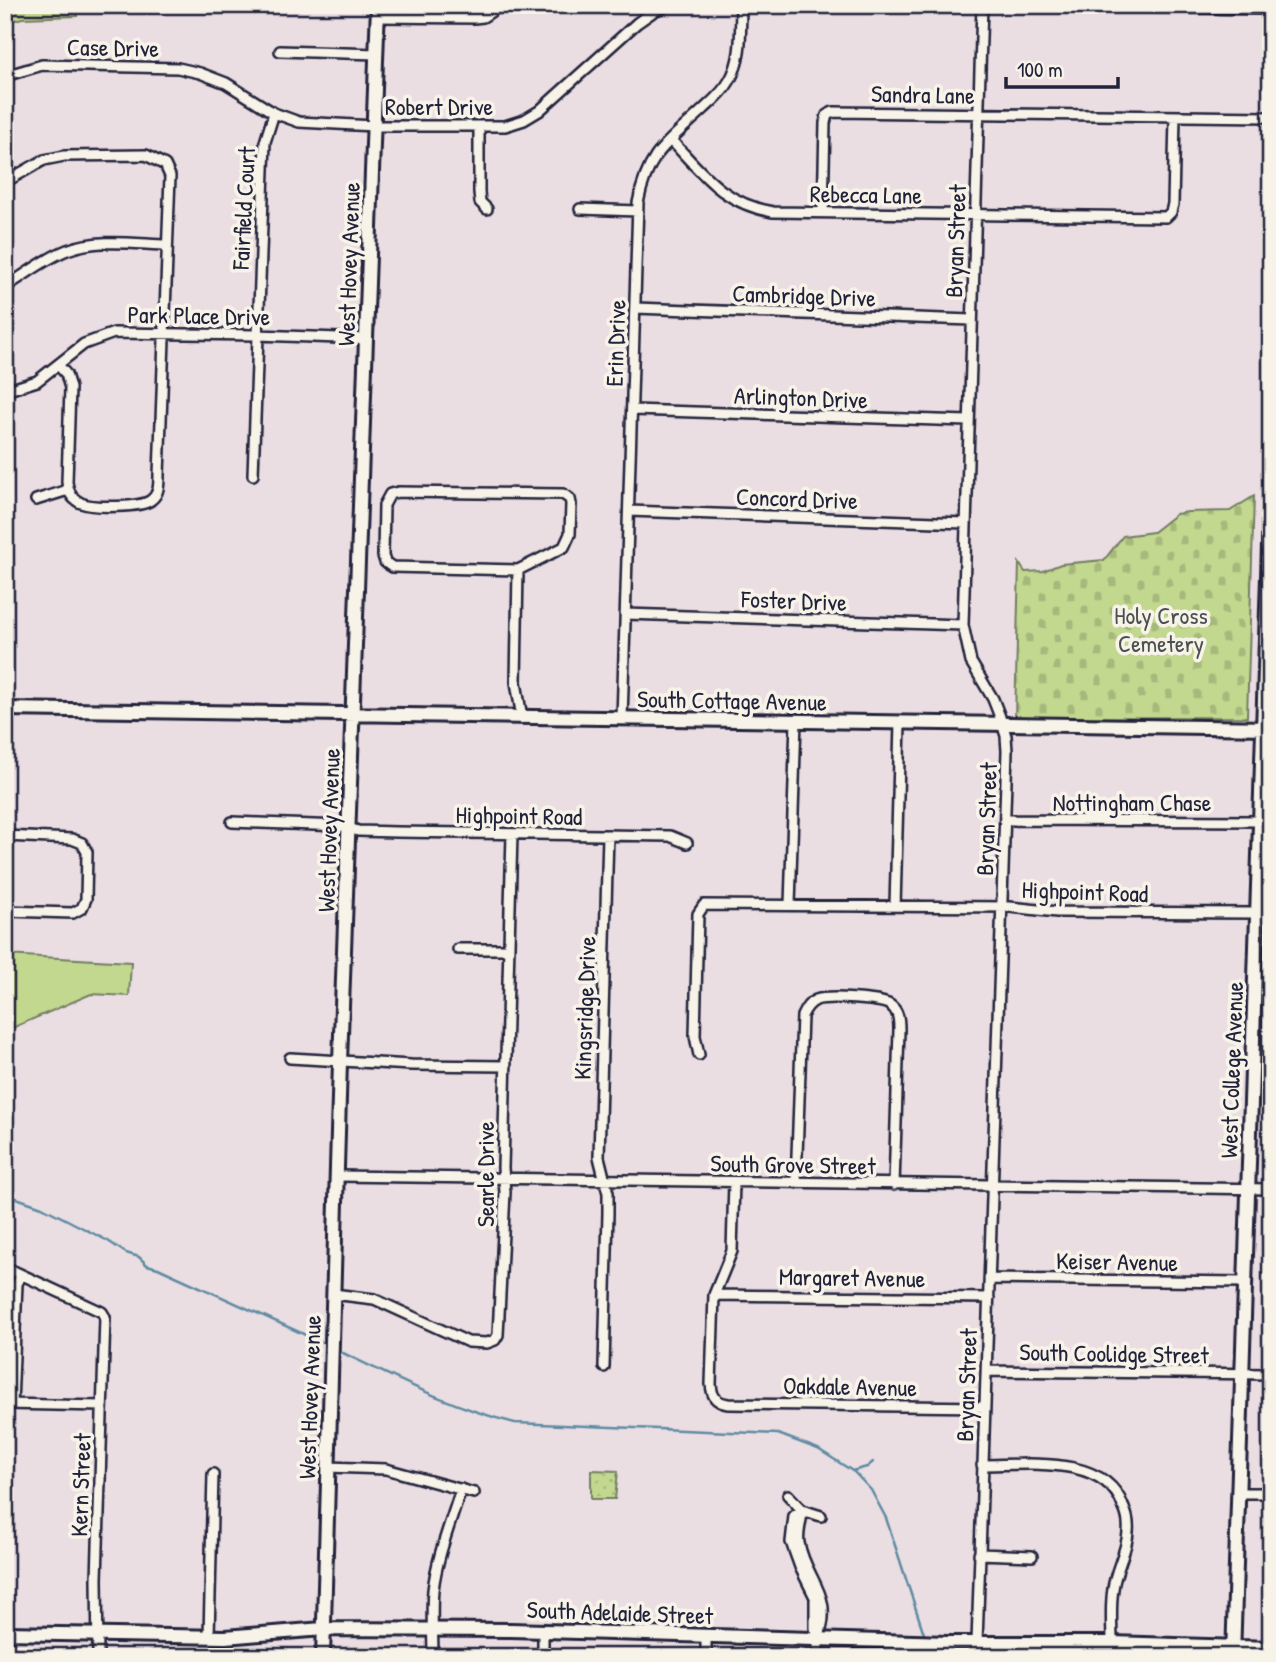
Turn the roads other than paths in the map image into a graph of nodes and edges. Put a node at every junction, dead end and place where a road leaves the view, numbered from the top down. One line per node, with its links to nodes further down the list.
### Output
1 (501, 5): 7 (street)
2 (669, 5): 17 (street, Robert Drive)
3 (741, 5): 18 (street, Erin Drive)
4 (982, 5): 13 (street, Bryan Street)
5 (1017, 5): 6 (street)
6 (1271, 9)
7 (378, 11): 9 (main road, West Hovey Avenue)
8 (280, 51): 9 (street)
9 (377, 54): 16 (main road, West Hovey Avenue)
10 (5, 76): 11 (street, Case Drive)
11 (220, 80): 12 (street, Robert Drive)
12 (274, 113): 16 (street, Robert Drive); 30 (street, Fairfield Court)
13 (979, 114): 14 (street, Sandra Lane); 23 (street, Sandra Lane); 24 (street, Bryan Street)
14 (1175, 117): 15 (street, Sandra Lane); 24 (street, Rebecca Lane)
15 (1271, 117)
16 (374, 126): 17 (street, Robert Drive); 31 (main road, West Hovey Avenue)
17 (479, 127): 20 (street)
18 (671, 140): 22 (street, Erin Drive); 23 (street, Rebecca Lane)
19 (5, 182): 25 (street)
20 (487, 209)
21 (580, 209): 22 (street)
22 (638, 211): 27 (street, Erin Drive)
23 (823, 212): 24 (street, Rebecca Lane)
24 (975, 215): 28 (street, Bryan Street)
25 (167, 245): 26 (street); 29 (street)
26 (5, 287)
27 (635, 308): 28 (street, Cambridge Drive); 34 (street, Erin Drive)
28 (972, 320): 35 (street, Bryan Street)
29 (164, 333): 30 (street, Park Place Drive); 32 (street, Park Place Drive); 38 (street)
30 (257, 335): 31 (street, Park Place Drive); 36 (street, Fairfield Court)
31 (367, 340): 46 (main road, West Hovey Avenue)
32 (58, 366): 33 (street, Park Place Drive); 38 (street)
33 (5, 391)
34 (632, 410): 35 (street, Arlington Drive); 40 (street, Erin Drive)
35 (968, 421): 41 (street, Bryan Street)
36 (253, 475)
37 (1271, 484): 52 (main road, West College Avenue)
38 (68, 490): 39 (street)
39 (36, 500)
40 (629, 511): 41 (street, Concord Drive); 43 (street, Erin Drive)
41 (965, 523): 44 (street, Bryan Street)
42 (518, 570): 42 (street); 47 (street)
43 (625, 614): 44 (street, Foster Drive); 48 (street, Erin Drive)
44 (962, 625): 51 (street, Bryan Street)
45 (6, 709): 46 (main road, South Cottage Avenue); 53 (street)
46 (354, 715): 47 (main road, South Cottage Avenue); 57 (main road, West Hovey Avenue)
47 (522, 718): 48 (main road, South Cottage Avenue)
48 (622, 719): 49 (main road, South Cottage Avenue)
49 (796, 721): 50 (main road, South Cottage Avenue); 62 (street)
50 (901, 723): 51 (main road, South Cottage Avenue); 63 (street)
51 (1003, 724): 52 (main road, South Cottage Avenue); 54 (street, Bryan Street)
52 (1267, 728): 55 (main road, West College Avenue)
53 (5, 740)
54 (1004, 820): 55 (street, Nottingham Chase); 64 (street, Bryan Street)
55 (1260, 821): 66 (main road, West College Avenue)
56 (232, 822): 57 (street, Highpoint Road)
57 (349, 828): 58 (street, Highpoint Road); 71 (main road, West Hovey Avenue)
58 (512, 834): 59 (street, Highpoint Road); 67 (street, Searle Drive)
59 (608, 835): 61 (street, Highpoint Road); 75 (street, Kingsridge Drive)
60 (5, 836): 65 (street)
61 (687, 844)
62 (790, 905): 63 (street, Highpoint Road); 69 (street, Highpoint Road)
63 (895, 906): 64 (street, Highpoint Road)
64 (1002, 907): 66 (street, Highpoint Road); 79 (street, Bryan Street)
65 (5, 911)
66 (1257, 913): 80 (main road, West College Avenue)
67 (509, 948): 68 (street); 72 (street, Searle Drive)
68 (458, 949)
69 (699, 1055)
70 (290, 1058): 71 (street)
71 (340, 1062): 72 (street); 73 (main road, West Hovey Avenue)
72 (506, 1066): 74 (street, Searle Drive)
73 (337, 1176): 74 (street, South Grove Street); 86 (main road, West Hovey Avenue)
74 (504, 1180): 75 (street, South Grove Street); 86 (street, Searle Drive)
75 (604, 1181): 76 (street, South Grove Street); 89 (street, Kingsridge Drive)
76 (734, 1182): 77 (street, South Grove Street); 87 (street)
77 (796, 1183): 78 (street, South Grove Street); 78 (street)
78 (894, 1185): 79 (street, South Grove Street)
79 (992, 1186): 80 (street, South Grove Street); 84 (street, Bryan Street)
80 (1248, 1188): 81 (street, South Grove Street); 85 (main road, West College Avenue)
81 (1271, 1189)
82 (5, 1267): 83 (street)
83 (21, 1275): 93 (street); 94 (street, Kern Street)
84 (989, 1279): 85 (street, Keiser Avenue); 88 (street, Bryan Street)
85 (1245, 1282): 91 (main road, West College Avenue)
86 (333, 1294): 97 (main road, West Hovey Avenue)
87 (714, 1295): 88 (street, Margaret Avenue); 95 (street, Oakdale Avenue)
88 (989, 1298): 90 (street, Bryan Street)
89 (604, 1367)
90 (986, 1371): 91 (street, South Coolidge Street); 95 (street, Bryan Street)
91 (1241, 1373): 92 (street, South Coolidge Street); 101 (main road, West College Avenue)
92 (1271, 1374)
93 (9, 1404): 94 (street)
94 (102, 1406): 112 (street, Kern Street)
95 (985, 1407): 96 (street, Bryan Street)
96 (982, 1465): 106 (street, Bryan Street); 117 (street)
97 (327, 1467): 99 (street); 108 (main road, West Hovey Avenue)
98 (213, 1474): 113 (street)
99 (461, 1489): 100 (street); 109 (street)
100 (474, 1493)
101 (1238, 1493): 102 (street); 119 (main road, West College Avenue)
102 (1271, 1493)
103 (788, 1495): 104 (street)
104 (802, 1510): 105 (street); 115 (street)
105 (821, 1516)
106 (979, 1555): 107 (street); 116 (street, Bryan Street)
107 (1032, 1556)
108 (323, 1629): 109 (main road, South Adelaide Street); 113 (main road, South Adelaide Street); 121 (main road, West Hovey Avenue)
109 (432, 1630): 110 (main road, South Adelaide Street); 122 (street)
110 (543, 1631): 114 (main road, South Adelaide Street); 123 (street)
111 (5, 1633): 112 (main road, South Adelaide Street)
112 (98, 1635): 113 (main road, South Adelaide Street); 120 (street, Kern Street)
113 (209, 1636)
114 (706, 1636): 115 (main road, South Adelaide Street); 124 (street)
115 (818, 1639): 116 (main road, South Adelaide Street); 125 (street)
116 (977, 1643): 117 (main road, South Adelaide Street)
117 (1112, 1643): 119 (main road, South Adelaide Street)
118 (1271, 1648): 119 (main road, South Adelaide Street)
119 (1233, 1651)
120 (98, 1657)
121 (323, 1657)
122 (433, 1657)
123 (543, 1657)
124 (706, 1657)
125 (818, 1657)

